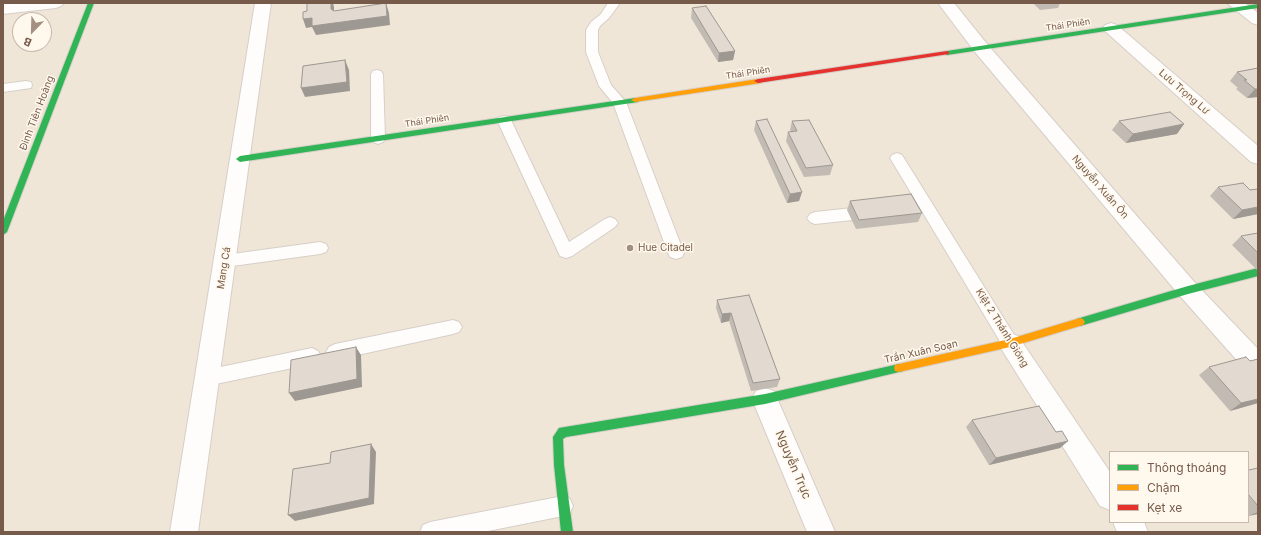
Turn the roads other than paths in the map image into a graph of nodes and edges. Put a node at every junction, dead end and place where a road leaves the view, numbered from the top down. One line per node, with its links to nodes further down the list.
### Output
1 (56, 3): 8 (street)
2 (91, 3): 21 (street, Đinh Tiên Hoàng)
3 (263, 3): 20 (street, Mang Cá)
4 (614, 3): 5 (lane); 15 (lane)
5 (617, 3)
6 (946, 3): 11 (street, Nguyễn Xuân Ôn)
7 (1245, 6): 9 (street); 10 (street, Thái Phiên)
8 (3, 9)
9 (1258, 20)
10 (1111, 28): 11 (street, Thái Phiên); 18 (street, Lưu Trọng Lư)
11 (981, 48): 15 (street, Thái Phiên); 30 (street, Nguyễn Xuân Ôn)
12 (377, 74): 17 (lane)
13 (26, 85): 14 (lane)
14 (3, 88)
15 (619, 102): 16 (street, Thái Phiên); 27 (lane)
16 (504, 120): 17 (street, Thái Phiên); 24 (lane)
17 (378, 138): 20 (street, Thái Phiên)
18 (1258, 156)
19 (897, 158): 32 (lane, Kiệt 2 Thánh Gióng)
20 (240, 159): 28 (street, Mang Cá)
21 (8, 209): 25 (street, Đinh Tiên Hoàng)
22 (882, 210): 23 (lane)
23 (815, 218)
24 (610, 223)
25 (3, 232)
26 (320, 248): 28 (lane)
27 (676, 253)
28 (225, 261): 34 (street, Mang Cá)
29 (1258, 272): 30 (street, Trần Xuân Soạn)
30 (1188, 290): 32 (street, Trần Xuân Soạn); 33 (street, Nguyễn Xuân Ôn)
31 (453, 327): 34 (lane)
32 (1010, 343): 35 (street, Trần Xuân Soạn); 36 (street, Kiệt 2 Thánh Gióng)
33 (1258, 366)
34 (206, 378): 39 (street, Mang Cá)
35 (765, 399): 37 (street, Trần Xuân Soạn); 42 (street, Nguyễn Trực)
36 (1109, 494)
37 (563, 506): 40 (lane); 41 (street, Trần Xuân Soạn)
38 (1128, 523): 43 (street)
39 (184, 532)
40 (430, 532)
41 (567, 532)
42 (821, 532)
43 (1134, 532)

